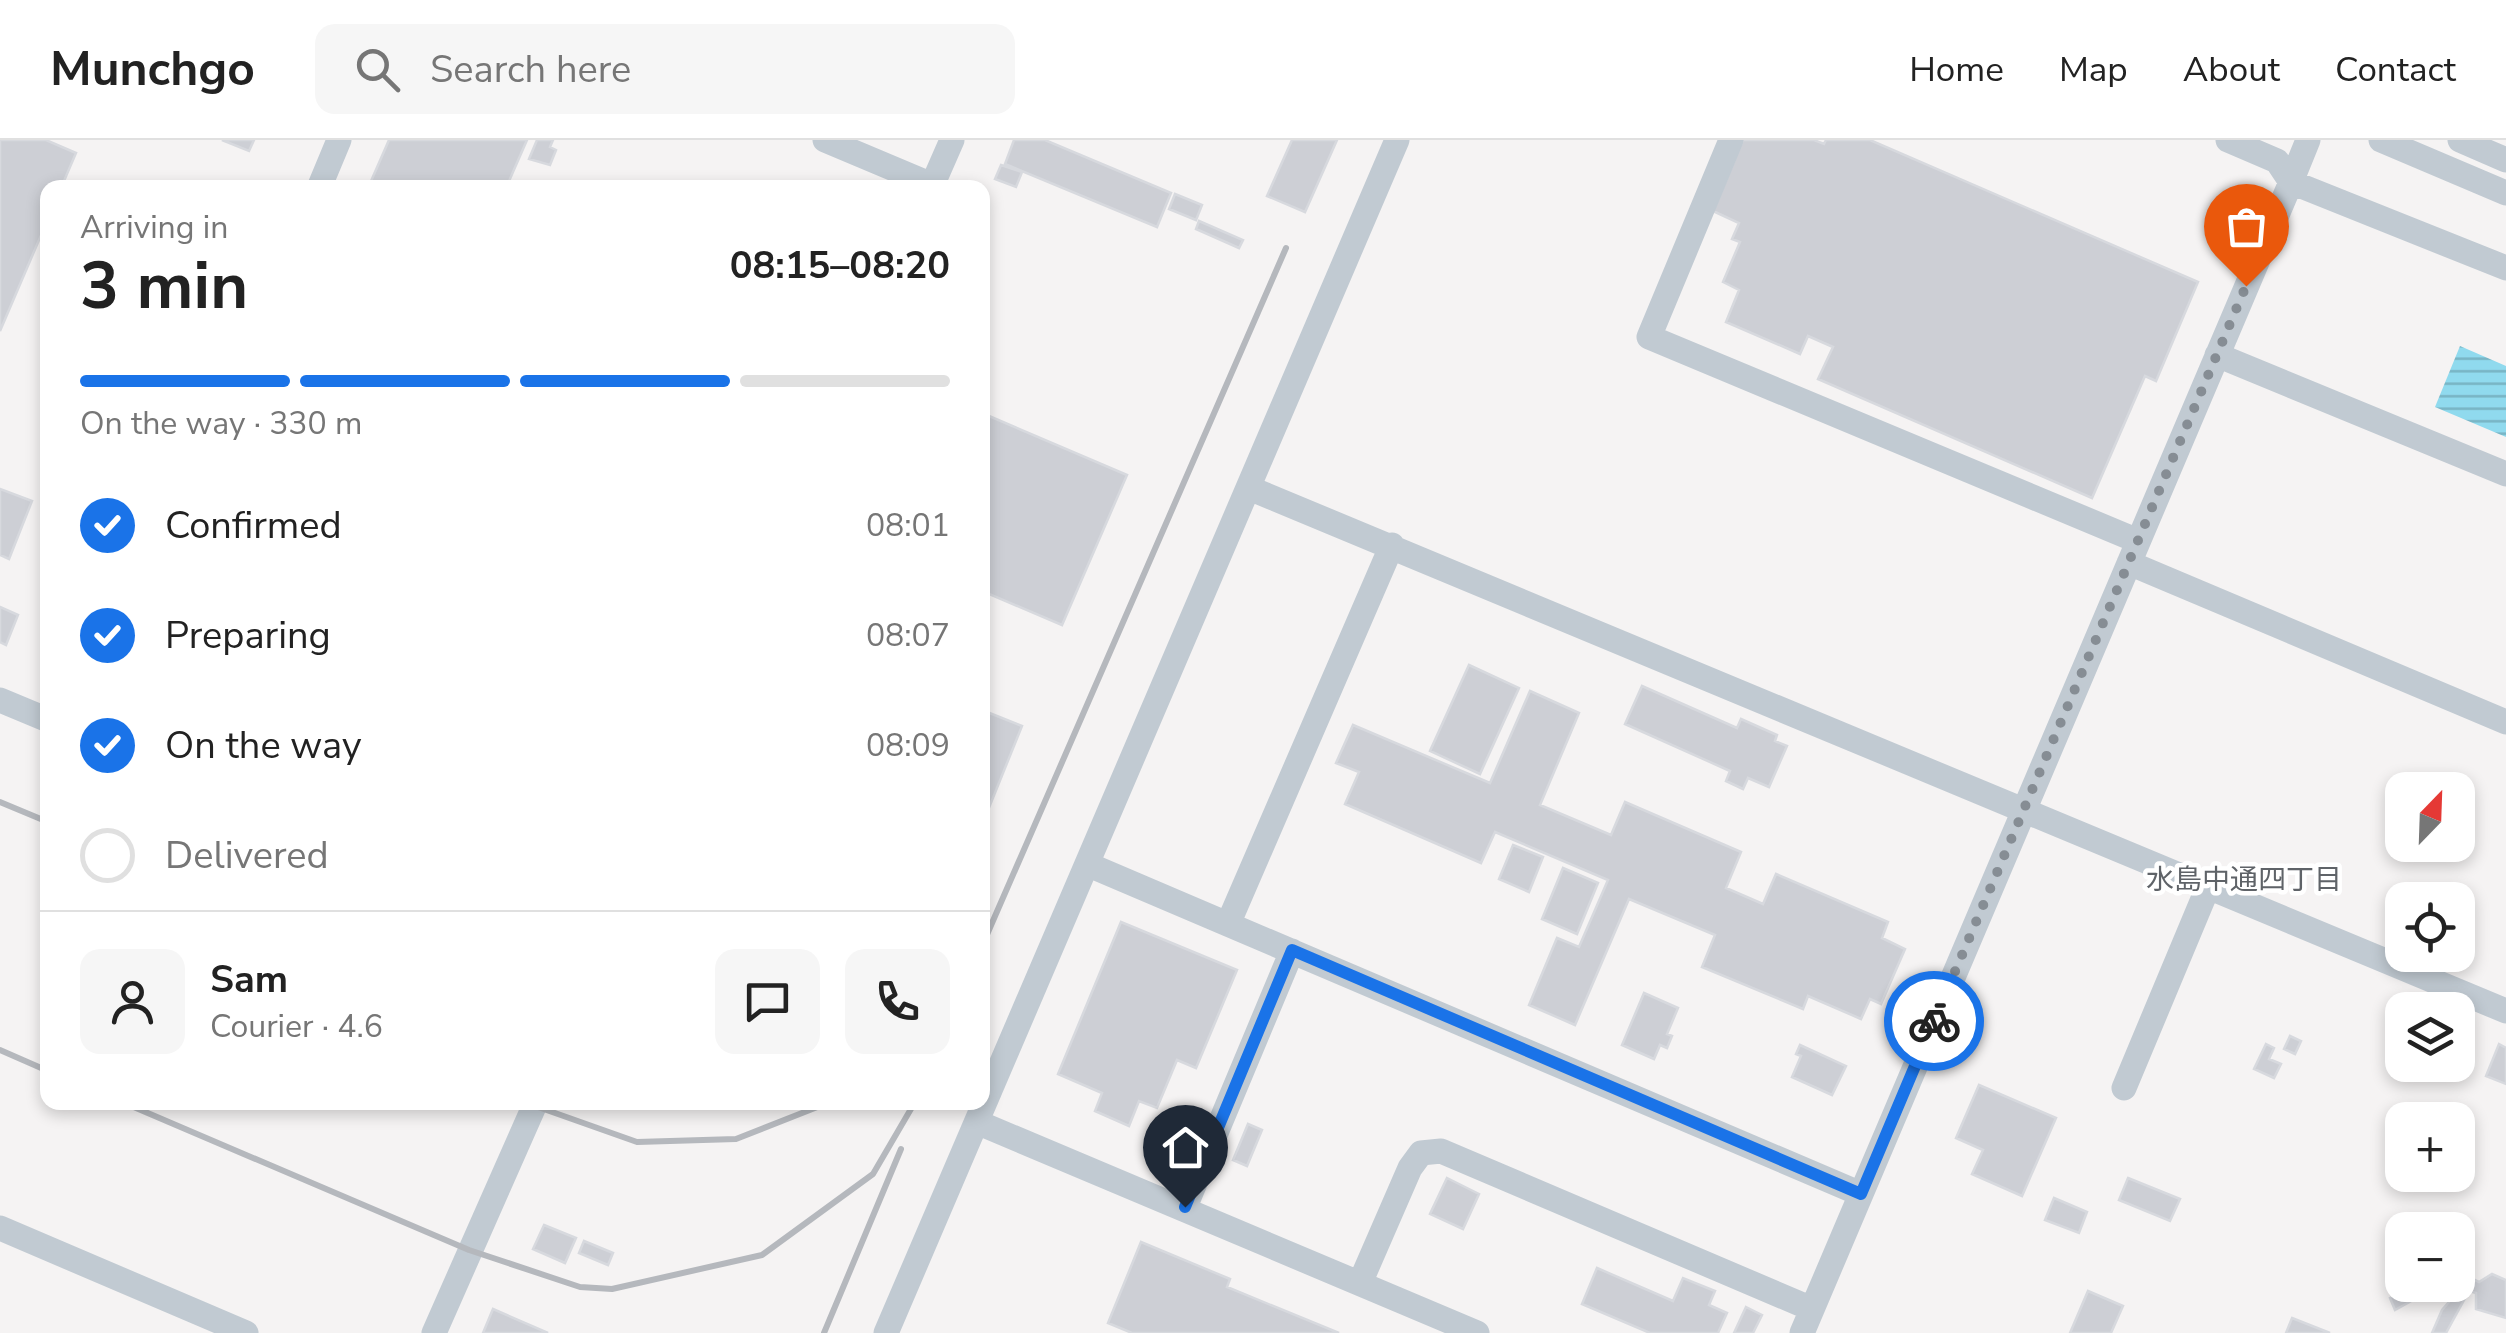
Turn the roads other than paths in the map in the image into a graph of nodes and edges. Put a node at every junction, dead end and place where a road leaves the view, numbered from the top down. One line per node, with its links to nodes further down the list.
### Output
1 (339, 140): 11 (street)
2 (825, 140): 12 (street)
3 (952, 140): 13 (street)
4 (1397, 140): 19 (street)
5 (1731, 140): 21 (street)
6 (2228, 140): 14 (street)
7 (2308, 140): 14 (street)
8 (2381, 140): 15 (street)
9 (2460, 140): 10 (street)
10 (2506, 160)
11 (322, 180)
12 (918, 180)
13 (935, 180)
14 (2291, 182): 16 (street); 17 (street)
15 (2506, 194)
16 (2506, 268)
17 (2217, 355): 18 (street); 21 (street)
18 (2506, 474)
19 (1250, 488): 20 (street); 26 (street)
20 (1392, 546): 25 (street); 28 (street)
21 (2133, 552): 24 (street); 25 (street)
22 (0, 700): 23 (street)
23 (40, 717)
24 (2506, 722)
25 (2023, 810): 27 (street); 36 (street)
26 (1089, 865): 28 (street); 32 (street)
27 (2208, 887): 30 (street); 31 (street)
28 (1228, 924): 29 (street)
29 (1292, 950): 36 (street); 37 (street)
30 (2506, 1011)
31 (2124, 1088)
32 (990, 1097)
33 (532, 1110): 42 (street)
34 (985, 1110): 35 (street)
35 (979, 1123): 37 (street); 43 (street)
36 (1861, 1194): 40 (street)
37 (1185, 1207): 39 (street)
38 (0, 1228): 41 (street)
39 (1360, 1283): 40 (street); 44 (street)
40 (1812, 1308): 45 (street)
41 (246, 1333)
42 (434, 1333)
43 (886, 1333)
44 (1476, 1333)
45 (1802, 1333)

